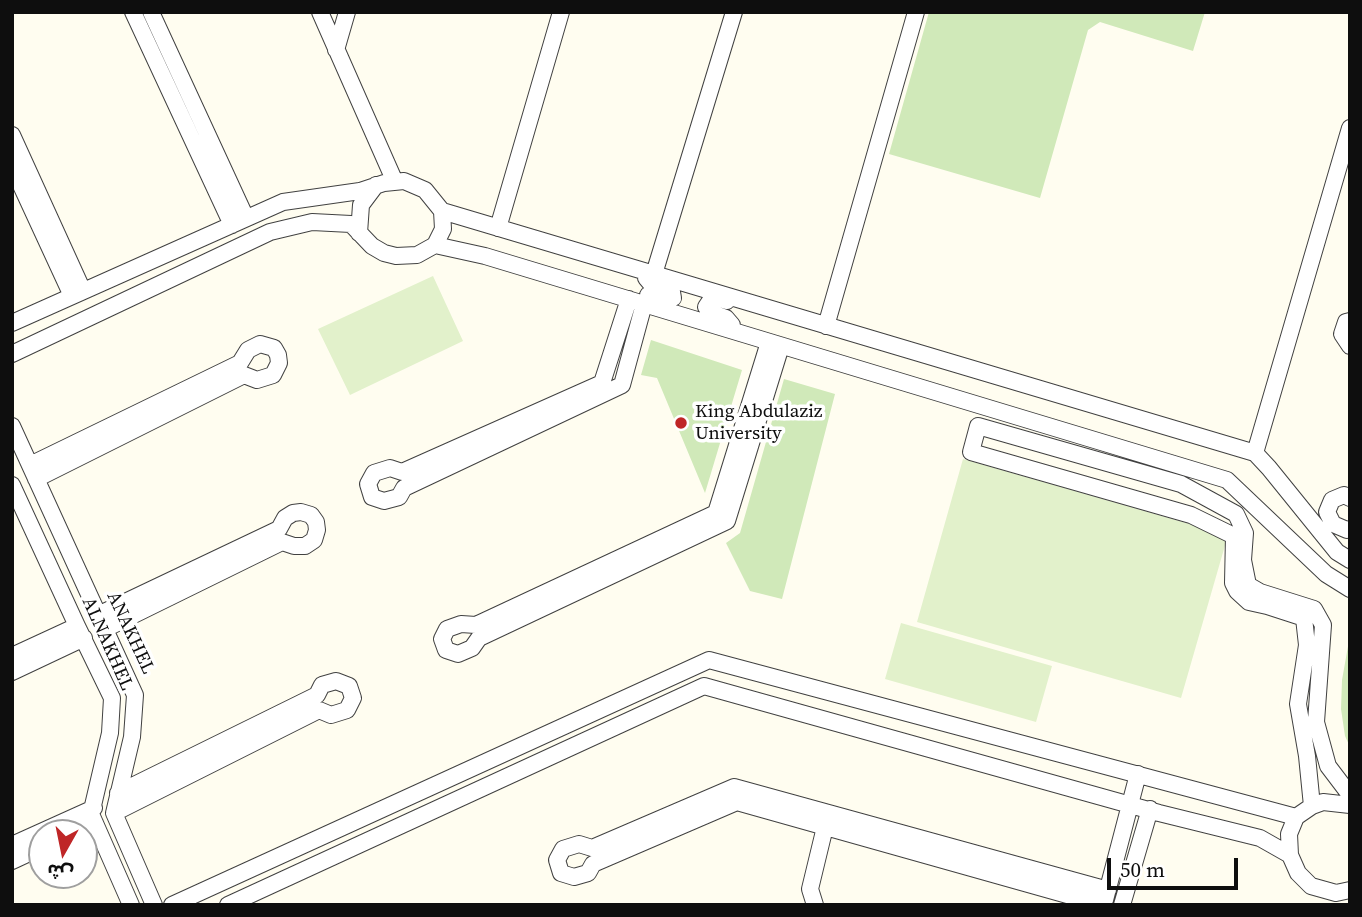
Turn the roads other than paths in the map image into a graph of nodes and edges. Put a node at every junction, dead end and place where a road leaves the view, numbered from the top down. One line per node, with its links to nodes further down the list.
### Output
1 (133, 12): 15 (street)
2 (150, 12): 15 (street)
3 (320, 12): 8 (street)
4 (347, 12): 8 (street)
5 (561, 12): 16 (street)
6 (734, 12): 20 (street)
7 (916, 12): 26 (street)
8 (336, 50): 12 (street)
9 (1350, 128): 32 (street)
10 (12, 135): 21 (street)
11 (12, 166): 21 (street)
12 (395, 182): 13 (street); 14 (street)
13 (376, 185): 15 (street); 17 (street)
14 (442, 211): 16 (street); 18 (street)
15 (239, 221): 21 (street)
16 (498, 228): 19 (street)
17 (359, 233): 18 (street); 30 (street)
18 (435, 245): 22 (street)
19 (638, 270): 20 (street); 22 (street)
20 (654, 274): 23 (street)
21 (78, 294): 25 (street)
22 (629, 299): 22 (street); 27 (street)
23 (760, 306): 26 (street); 27 (street)
24 (1350, 321): 29 (street)
25 (12, 323)
26 (825, 326): 32 (street)
27 (741, 333): 28 (street)
28 (775, 344): 28 (street); 38 (street)
29 (1350, 346)
30 (12, 354)
31 (12, 426): 33 (street, ANAKHEL)
32 (1255, 453): 37 (street)
33 (33, 472): 33 (street); 39 (street, ANAKHEL)
34 (13, 489): 40 (street, ALNAKHEL)
35 (1350, 498): 36 (street)
36 (1350, 529)
37 (1350, 560)
38 (1350, 589)
39 (102, 622): 39 (street); 44 (street, ANAKHEL)
40 (80, 632): 41 (street); 42 (street); 51 (street, ALNAKHEL)
41 (12, 656)
42 (12, 672)
43 (1138, 774): 46 (street); 52 (street); 63 (street)
44 (118, 793): 50 (street, ANAKHEL); 50 (street)
45 (1350, 795): 48 (street)
46 (1130, 804): 49 (street); 60 (street); 64 (street)
47 (1350, 805): 48 (street)
48 (1312, 806): 52 (street)
49 (1150, 809): 57 (street); 66 (street)
50 (114, 813): 62 (street)
51 (94, 816): 53 (street); 55 (street); 61 (street)
52 (1296, 817): 57 (street)
53 (90, 819)
54 (825, 827): 60 (street); 60 (street); 65 (street)
55 (12, 845)
56 (28, 854): 58 (street)
57 (1290, 855): 59 (street)
58 (12, 861)
59 (1350, 890)
60 (1105, 900)
61 (131, 905)
62 (154, 905)
63 (172, 905)
64 (228, 905)
65 (815, 905)
66 (1122, 905)

